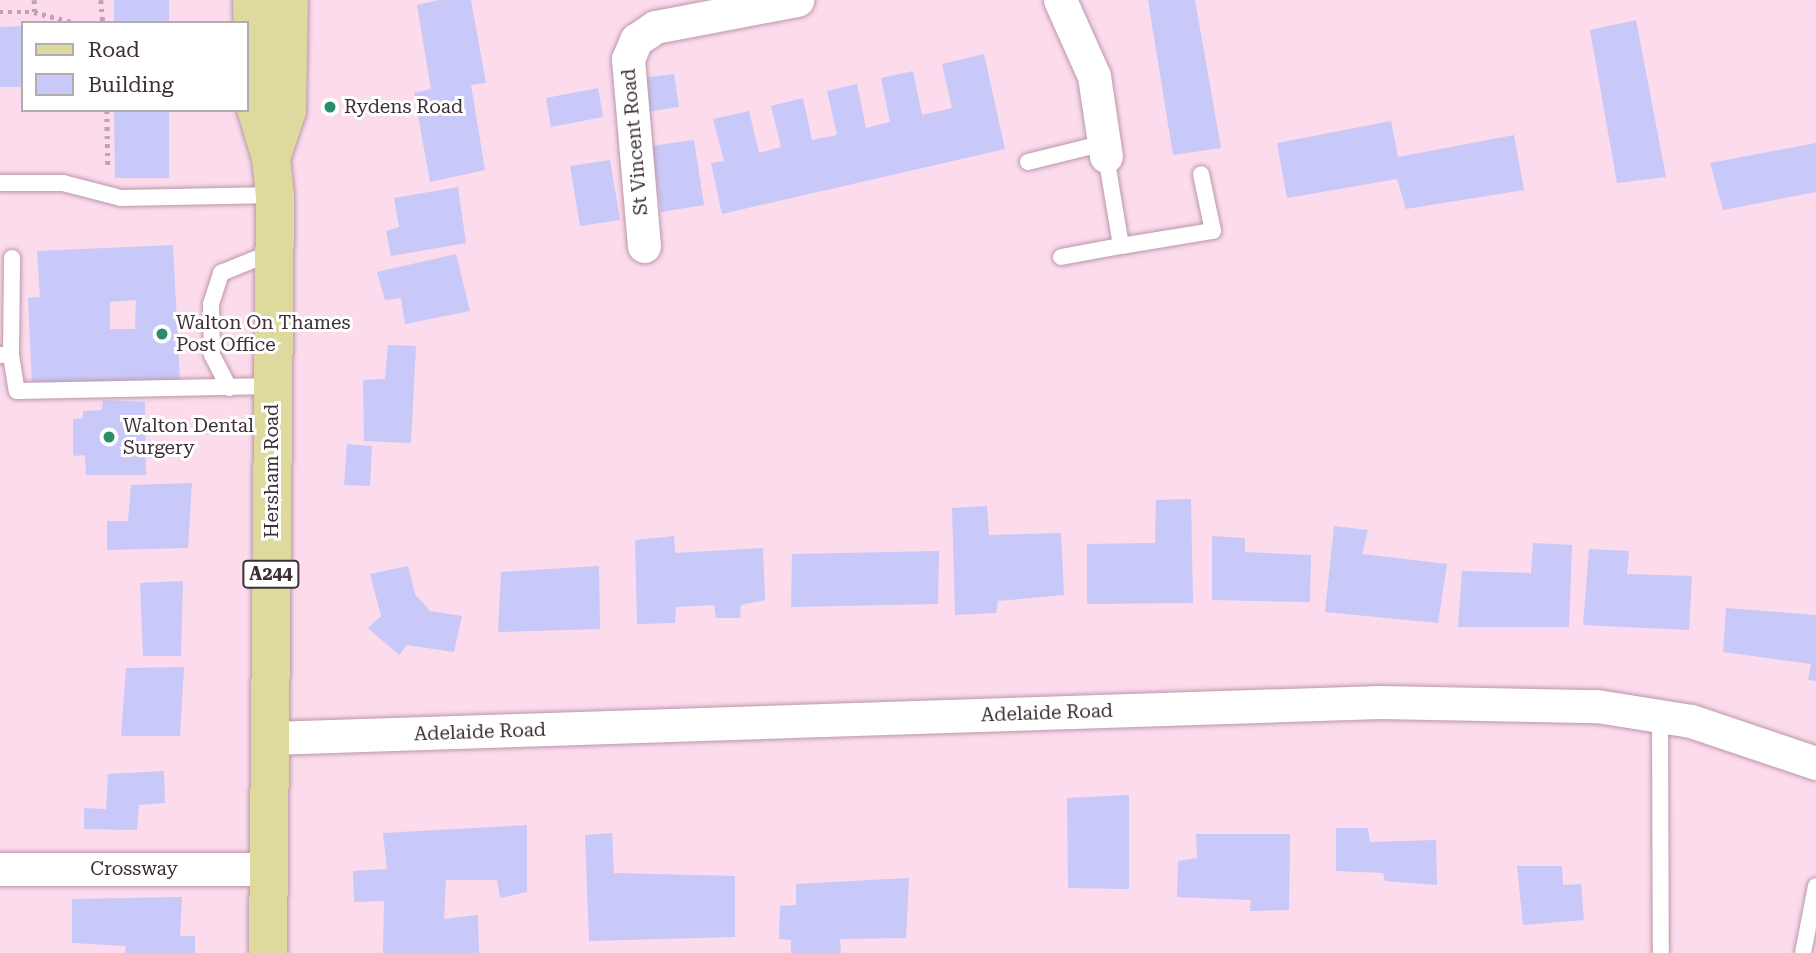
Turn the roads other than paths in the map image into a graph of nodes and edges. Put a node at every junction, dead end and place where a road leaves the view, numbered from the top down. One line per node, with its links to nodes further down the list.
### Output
1 (253, 0): 6 (main road, Hersham Road / A244)
2 (289, 0): 6 (main road, Hersham Road / A244)
3 (797, 0): 11 (street, St Vincent Road)
4 (1060, 0): 5 (street)
5 (1105, 150): 7 (lane); 12 (lane)
6 (271, 158): 10 (main road, Hersham Road / A244)
7 (1028, 162)
8 (1201, 174): 12 (lane)
9 (0, 183): 10 (lane)
10 (275, 195): 13 (main road, Hersham Road / A244)
11 (644, 246)
12 (1121, 246): 14 (lane)
13 (275, 251): 17 (main road, Hersham Road / A244); 18 (lane)
14 (1061, 257)
15 (12, 258): 16 (lane)
16 (6, 355): 18 (lane)
17 (273, 386): 18 (lane); 20 (main road, Hersham Road / A244)
18 (229, 388)
19 (1660, 716): 20 (street, Adelaide Road); 21 (street, Adelaide Road); 26 (lane)
20 (270, 738): 23 (main road, Hersham Road / A244)
21 (1816, 763)
22 (0, 869): 23 (street, Crossway)
23 (269, 869): 25 (main road, Hersham Road / A244)
24 (1816, 886): 27 (lane)
25 (268, 953)
26 (1661, 953)
27 (1803, 953)

